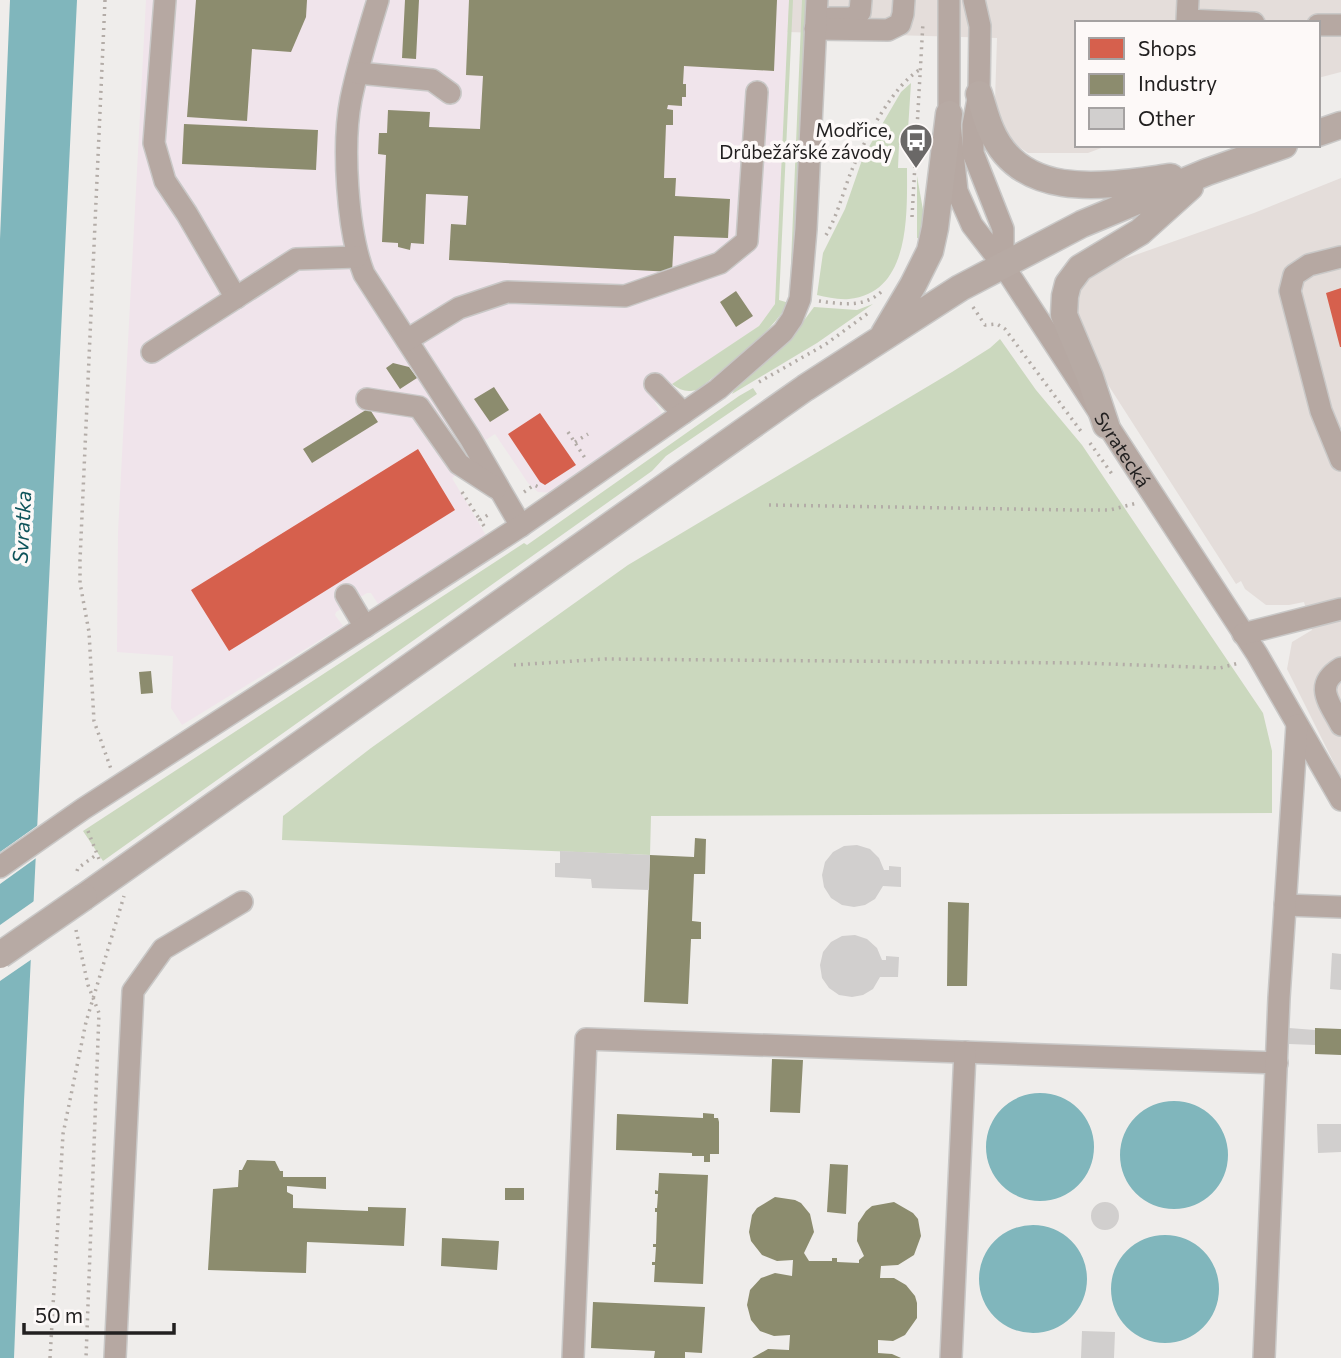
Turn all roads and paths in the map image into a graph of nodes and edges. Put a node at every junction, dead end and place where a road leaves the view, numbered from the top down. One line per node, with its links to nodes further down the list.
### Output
1 (105, 0): 65 (path)
2 (164, 0): 32 (street)
3 (377, 0): 17 (street)
4 (861, 0): 11 (street)
5 (904, 0): 11 (street)
6 (949, 0): 21 (street, Svratecká)
7 (974, 0): 15 (street)
8 (988, 0): 15 (street)
9 (1188, 0): 12 (street)
10 (923, 12): 16 (path)
11 (816, 16): 33 (street)
12 (1209, 21)
13 (1320, 25): 14 (street)
14 (1341, 25)
15 (980, 26): 20 (street)
16 (921, 69): 26 (path); 27 (path)
17 (358, 73): 19 (street); 28 (street)
18 (757, 92): 37 (street)
19 (450, 93)
20 (979, 94): 25 (main road); 30 (street)
21 (949, 114): 30 (street, Svratecká); 36 (main road)
22 (1341, 125): 23 (main road)
23 (1320, 133)
24 (1278, 147): 25 (main road)
25 (1207, 172): 30 (main road); 43 (main road)
26 (912, 223)
27 (824, 238)
28 (357, 257): 32 (street); 37 (street)
29 (1341, 257): 46 (street)
30 (1003, 265): 36 (main road); 43 (street, Svratecká)
31 (886, 288): 33 (path)
32 (236, 298): 38 (street)
33 (800, 299): 42 (street)
34 (876, 307): 40 (path)
35 (1005, 329): 47 (path)
36 (881, 338): 70 (main road)
37 (407, 340): 49 (street)
38 (152, 352)
39 (656, 384): 42 (street)
40 (755, 384)
41 (368, 399): 49 (street)
42 (683, 413): 55 (street)
43 (1106, 425): 51 (street, Svratecká)
44 (588, 434): 45 (path)
45 (575, 442)
46 (1341, 460)
47 (1114, 475)
48 (461, 489): 54 (path)
49 (500, 491): 55 (street)
50 (1128, 495): 52 (path)
51 (1154, 496): 52 (path); 59 (street, Svratecká)
52 (1134, 505): 53 (path)
53 (769, 506)
54 (480, 520)
55 (521, 526): 58 (street)
56 (346, 595): 58 (street)
57 (1341, 609): 59 (street)
58 (365, 627): 65 (street)
59 (1238, 644): 60 (street, Svratecká); 60 (path)
60 (1248, 659): 61 (path); 64 (street, Svratecká)
61 (514, 665)
62 (1341, 667): 63 (street)
63 (1341, 725)
64 (1297, 726): 66 (street, Svratecká); 72 (street)
65 (117, 788): 68 (street)
66 (1341, 800)
67 (96, 855): 69 (path)
68 (0, 867)
69 (77, 871)
70 (117, 874): 75 (main road, bridge); 76 (path)
71 (242, 902): 81 (street)
72 (1285, 905): 73 (street); 78 (street)
73 (1341, 907)
74 (75, 928): 76 (path)
75 (0, 955)
76 (93, 999): 79 (path); 80 (path)
77 (965, 1052): 78 (street); 82 (street); 83 (street)
78 (1276, 1063): 84 (street)
79 (50, 1358)
80 (86, 1358)
81 (115, 1358)
82 (573, 1358)
83 (951, 1358)
84 (1264, 1358)

